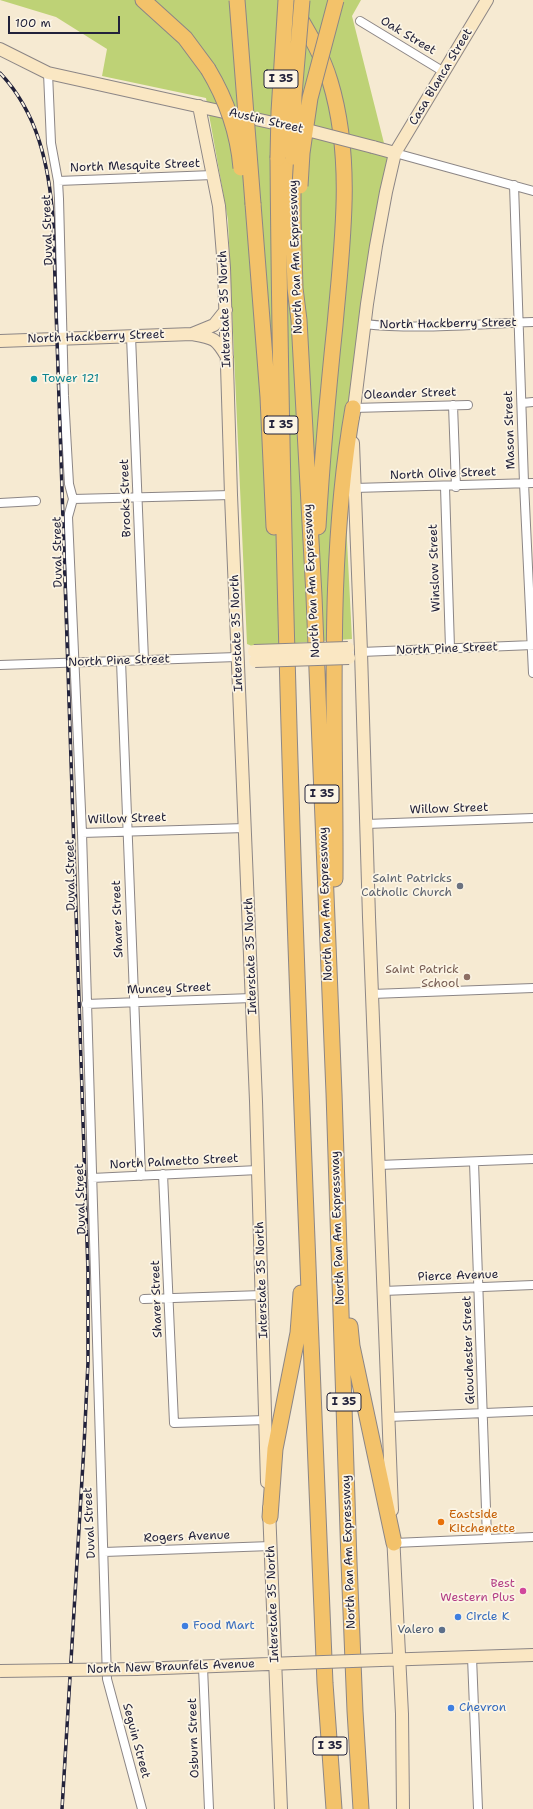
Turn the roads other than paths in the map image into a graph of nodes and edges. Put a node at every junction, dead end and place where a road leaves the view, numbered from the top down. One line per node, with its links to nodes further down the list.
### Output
1 (143, 0): 18 (highway, bridge)
2 (237, 0): 18 (highway, bridge)
3 (287, 0): 13 (highway, North Pan Am Expressway / I 35, bridge); 44 (highway)
4 (302, 0): 13 (highway, North Pan Am Expressway / I 35, bridge)
5 (336, 0): 20 (highway, bridge)
6 (487, 0): 9 (main road, Casa Blanca Street)
7 (360, 21): 9 (street, Oak Street)
8 (0, 49): 10 (main road, Austin Street)
9 (444, 72): 12 (main road, Casa Blanca Street)
10 (48, 73): 11 (main road, Austin Street); 15 (street, Duval Street)
11 (199, 106): 12 (main road, Austin Street, bridge); 14 (main road, Interstate 35 North)
12 (395, 153): 16 (street, Austin Street); 23 (main road)
13 (286, 157): 20 (highway, North Pan Am Expressway / I 35); 54 (highway, North Pan Am Expressway / I 35)
14 (213, 175): 15 (street, North Mesquite Street); 19 (main road, Interstate 35 North)
15 (58, 181): 26 (street, Duval Street)
16 (514, 185): 17 (street, Austin Street); 21 (street, Mason Street)
17 (533, 190)
18 (249, 204): 54 (highway)
19 (226, 310): 24 (main road, North Hackberry Street); 28 (main road, Interstate 35 North)
20 (298, 320): 44 (highway, North Pan Am Expressway / I 35)
21 (519, 322): 22 (street, North Hackberry Street); 23 (street, North Hackberry Street); 30 (street, Mason Street)
22 (533, 322)
23 (364, 324): 33 (main road)
24 (192, 334): 25 (main road, North Hackberry Street); 28 (main road, North Hackberry Street)
25 (131, 336): 26 (main road, North Hackberry Street); 40 (street, Brooks Street)
26 (62, 338): 27 (main road, North Hackberry Street); 41 (street, Duval Street)
27 (0, 341)
28 (228, 358): 39 (main road, Interstate 35 North)
29 (533, 402): 30 (street)
30 (522, 403): 34 (street, Mason Street)
31 (453, 405): 32 (street, Oleander Street); 33 (street, Oleander Street); 37 (street)
32 (468, 405)
33 (353, 408): 38 (main road); 61 (highway)
34 (524, 483): 35 (street, North Olive Street); 37 (street, North Olive Street); 45 (street, Mason Street)
35 (533, 483)
36 (445, 487): 37 (street, North Olive Street); 38 (street, North Olive Street); 46 (street, Winslow Street)
37 (456, 487)
38 (354, 488): 47 (main road)
39 (231, 495): 40 (street); 48 (main road, Interstate 35 North)
40 (138, 497): 41 (street); 49 (street, Brooks Street)
41 (73, 499): 51 (street, Duval Street)
42 (36, 501): 43 (street)
43 (0, 503)
44 (314, 596): 61 (highway, North Pan Am Expressway / I 35)
45 (532, 646): 46 (street, North Pine Street); 53 (street, Mason Street)
46 (450, 648): 47 (street, North Pine Street)
47 (361, 652): 48 (main road, North Pine Street, bridge); 56 (main road)
48 (237, 657): 49 (street, North Pine Street); 57 (main road, Interstate 35 North)
49 (144, 660): 50 (street, North Pine Street)
50 (120, 661): 51 (street, North Pine Street); 58 (street, Sharer Street)
51 (73, 662): 52 (street, North Pine Street); 59 (street, Duval Street)
52 (0, 665)
53 (533, 673)
54 (287, 693): 66 (highway, North Pan Am Expressway / I 35)
55 (533, 818): 56 (street, Willow Street)
56 (366, 824): 62 (main road)
57 (245, 828): 58 (street, Willow Street); 63 (main road, Interstate 35 North)
58 (127, 831): 59 (street, Willow Street); 64 (street, Sharer Street)
59 (82, 833): 65 (street, Duval Street)
60 (533, 988): 62 (street)
61 (329, 991): 67 (highway, North Pan Am Expressway / I 35)
62 (372, 994): 70 (main road)
63 (252, 998): 64 (street, Muncey Street); 71 (main road, Interstate 35 North)
64 (133, 1003): 65 (street, Muncey Street); 73 (street, Sharer Street)
65 (86, 1004): 74 (street, Duval Street)
66 (302, 1070): 85 (highway); 98 (highway, North Pan Am Expressway / I 35)
67 (334, 1093): 88 (highway); 99 (highway, North Pan Am Expressway / I 35)
68 (533, 1159): 69 (street)
69 (474, 1162): 70 (street); 76 (street, Glouchester Street)
70 (379, 1165): 77 (main road)
71 (258, 1170): 72 (street, North Palmetto Street); 78 (main road, Interstate 35 North)
72 (163, 1174): 73 (street, North Palmetto Street); 79 (street, Sharer Street)
73 (141, 1176): 74 (street, North Palmetto Street)
74 (92, 1178): 90 (street, Duval Street)
75 (533, 1285): 76 (street, Pierce Avenue)
76 (479, 1287): 77 (street, Pierce Avenue); 82 (street, Glouchester Street)
77 (383, 1291): 83 (main road)
78 (262, 1295): 79 (street); 84 (main road, Interstate 35 North)
79 (169, 1298): 80 (street); 84 (street, Sharer Street)
80 (144, 1299)
81 (533, 1411): 82 (street)
82 (484, 1413): 83 (street); 87 (street, Glouchester Street)
83 (388, 1417): 88 (main road)
84 (265, 1420): 85 (main road, Interstate 35 North)
85 (270, 1517): 89 (main road, Interstate 35 North)
86 (533, 1537): 87 (street)
87 (487, 1538): 88 (street)
88 (394, 1543): 93 (main road)
89 (271, 1546): 90 (street, Rogers Avenue); 94 (main road, Interstate 35 North)
90 (104, 1552): 97 (street, Duval Street)
91 (533, 1655): 92 (main road, North New Braunfels Avenue)
92 (472, 1657): 93 (main road, North New Braunfels Avenue); 108 (street)
93 (399, 1660): 94 (main road, North New Braunfels Avenue, bridge); 107 (main road)
94 (275, 1665): 95 (main road, North New Braunfels Avenue); 102 (main road, Interstate 35 North)
95 (203, 1667): 96 (main road, North New Braunfels Avenue, bridge); 101 (street, Osburn Street)
96 (0, 1671)
97 (107, 1679): 100 (street, Seguin Street)
98 (326, 1683): 103 (highway); 104 (highway, North Pan Am Expressway / I 35)
99 (355, 1712): 105 (highway, North Pan Am Expressway / I 35); 106 (highway)
100 (142, 1809)
101 (209, 1809)
102 (281, 1809)
103 (325, 1809)
104 (334, 1809)
105 (361, 1809)
106 (367, 1809)
107 (403, 1809)
108 (478, 1809)

